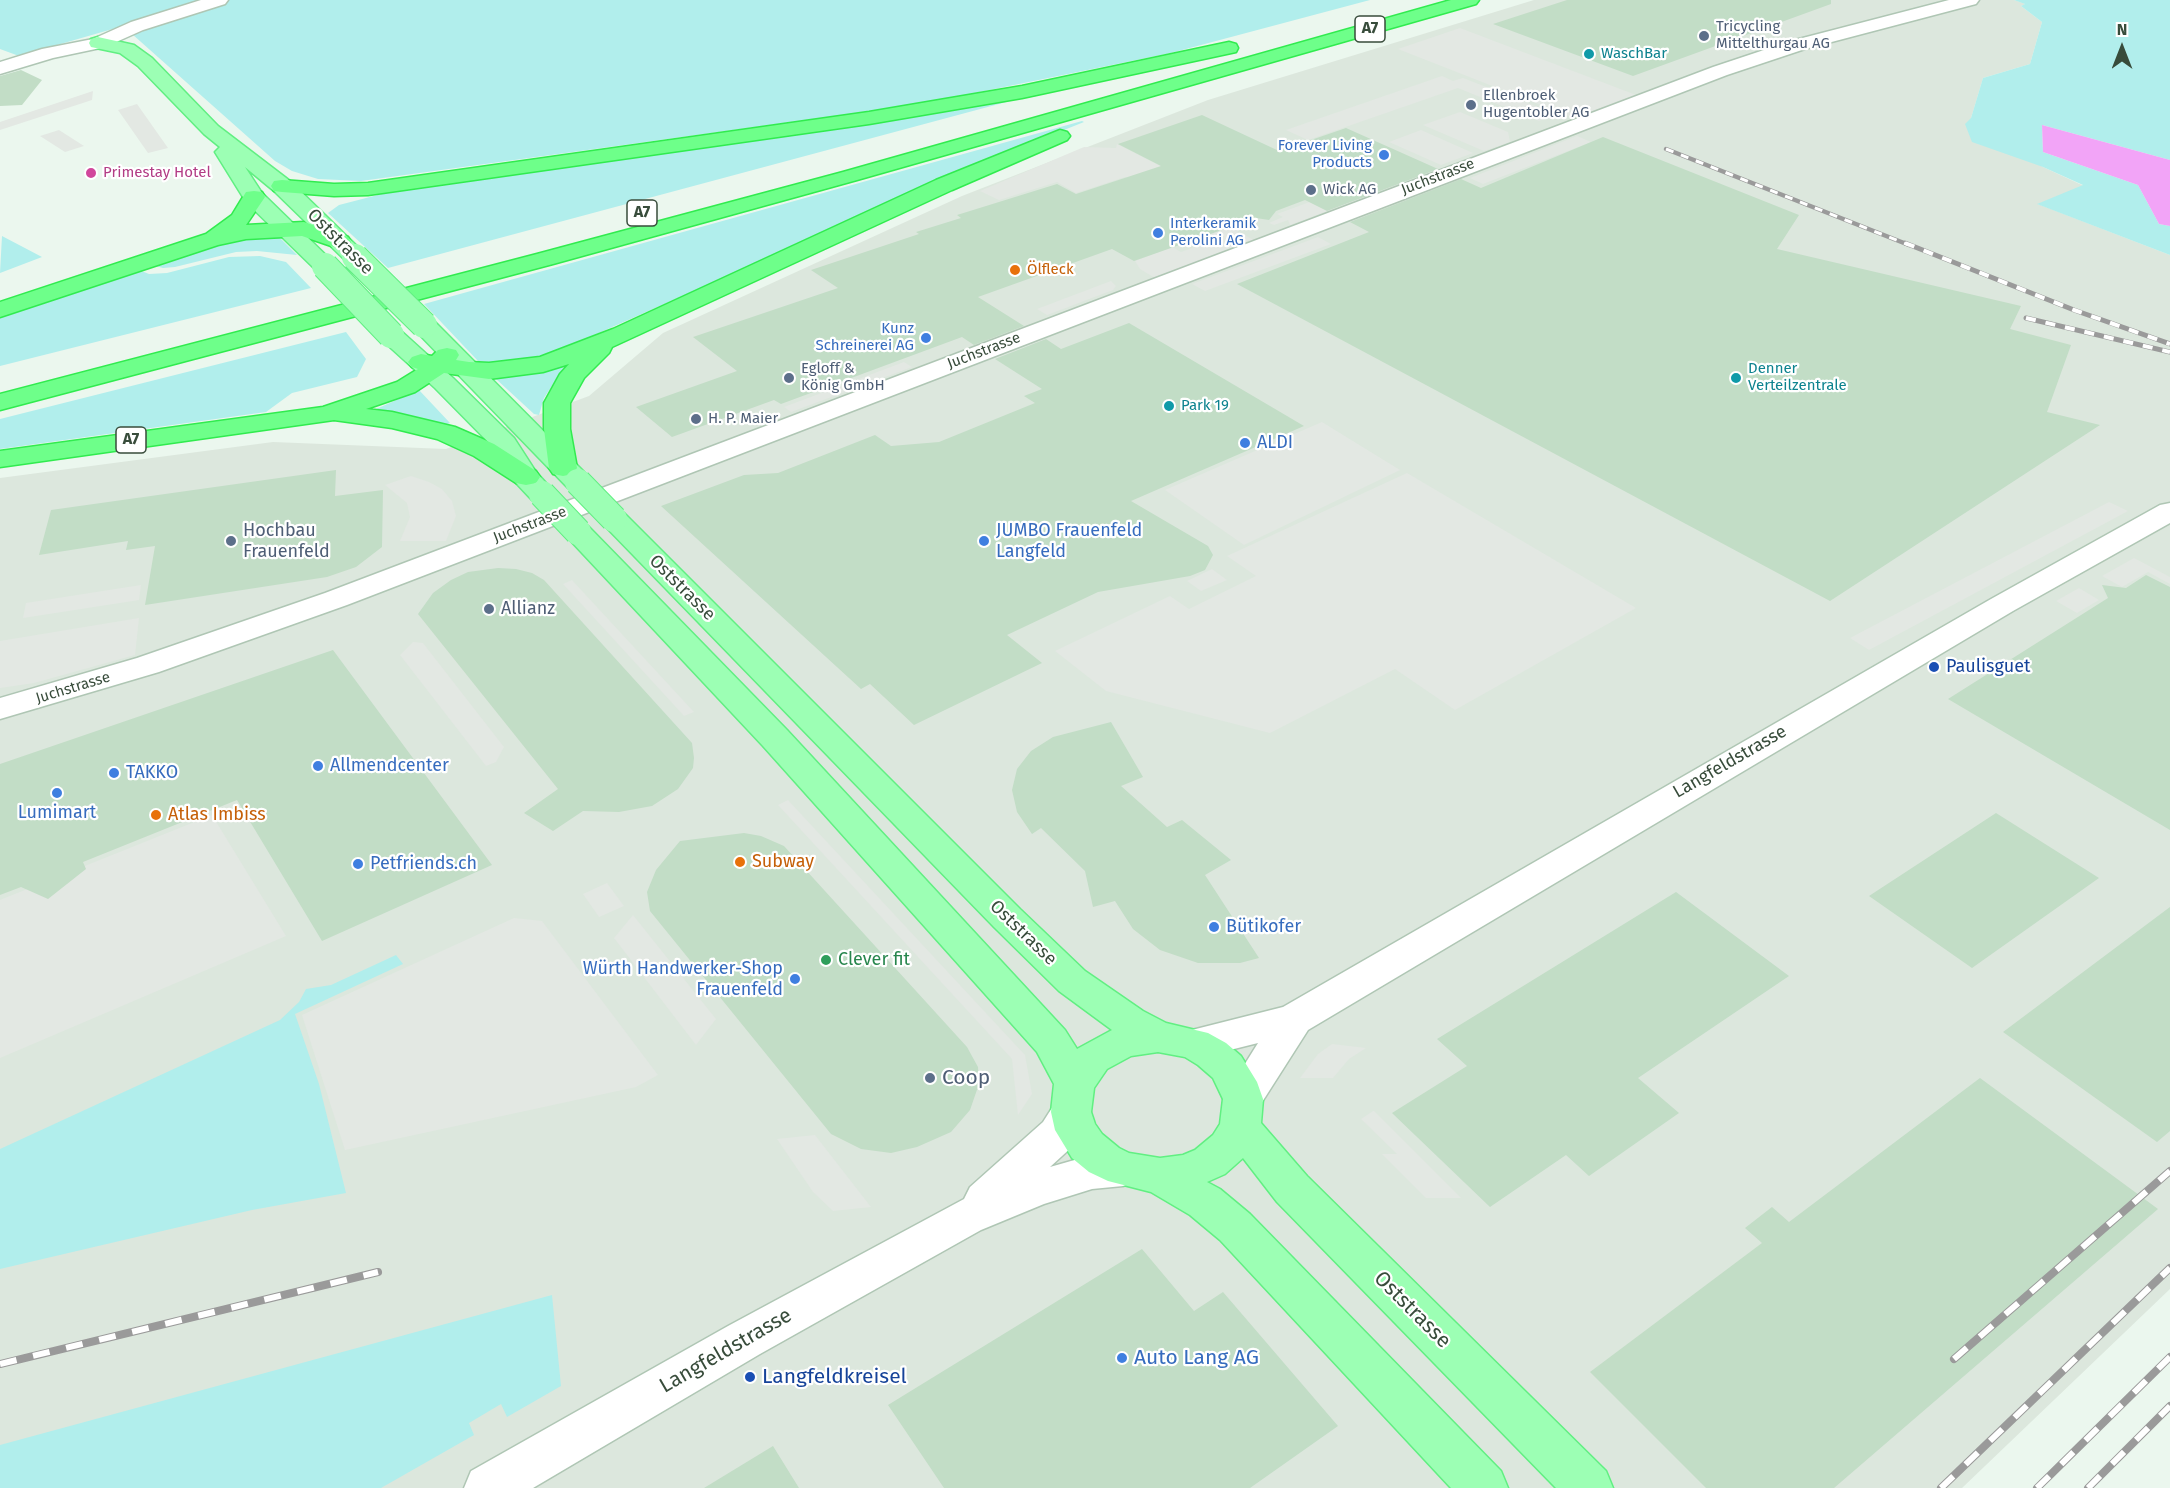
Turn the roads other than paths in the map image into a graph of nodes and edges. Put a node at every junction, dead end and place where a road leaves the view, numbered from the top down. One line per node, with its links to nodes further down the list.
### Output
1 (220, 0): 5 (street)
2 (1413, 0): 6 (highway, A7)
3 (1470, 0): 6 (highway, A7)
4 (1970, 0): 26 (street, Juchstrasse)
5 (98, 43): 7 (street); 8 (main road, Oststrasse)
6 (1276, 47): 10 (highway, A7); 16 (highway, A7); 17 (highway, A7); 20 (highway, A7)
7 (0, 68)
8 (211, 130): 9 (main road, Oststrasse); 11 (main road, Oststrasse)
9 (282, 186): 10 (highway, A7); 12 (main road, Oststrasse)
10 (368, 189): 12 (highway, A7)
11 (254, 197): 12 (main road, Oststrasse); 13 (highway, A7)
12 (301, 228): 13 (highway, A7); 14 (highway, A7); 18 (main road, Oststrasse, bridge)
13 (211, 240): 15 (highway, A7)
14 (347, 250): 18 (main road, Oststrasse, bridge)
15 (0, 310)
16 (622, 334): 19 (highway, A7); 23 (highway, A7)
17 (137, 345)
18 (435, 363): 19 (highway, A7); 21 (highway, A7); 24 (main road, Oststrasse)
19 (469, 370): 23 (main road, Oststrasse)
20 (0, 402)
21 (327, 414): 22 (highway, A7); 24 (highway, A7)
22 (0, 459)
23 (570, 475): 28 (main road, Oststrasse, bridge)
24 (535, 486): 29 (main road, Oststrasse, bridge)
25 (2170, 511): 27 (street, Langfeldstrasse)
26 (0, 709)
27 (1294, 1018): 28 (street, Langfeldstrasse); 30 (street, Langfeldstrasse)
28 (1176, 1041): 29 (main road); 30 (main road)
29 (1072, 1098): 31 (main road); 32 (street, Langfeldstrasse)
30 (1241, 1114): 31 (main road); 35 (main road, Oststrasse)
31 (1142, 1173): 32 (street, Langfeldstrasse); 34 (main road)
32 (966, 1217): 33 (street, Langfeldstrasse)
33 (488, 1488)
34 (1484, 1488)
35 (1589, 1488)

